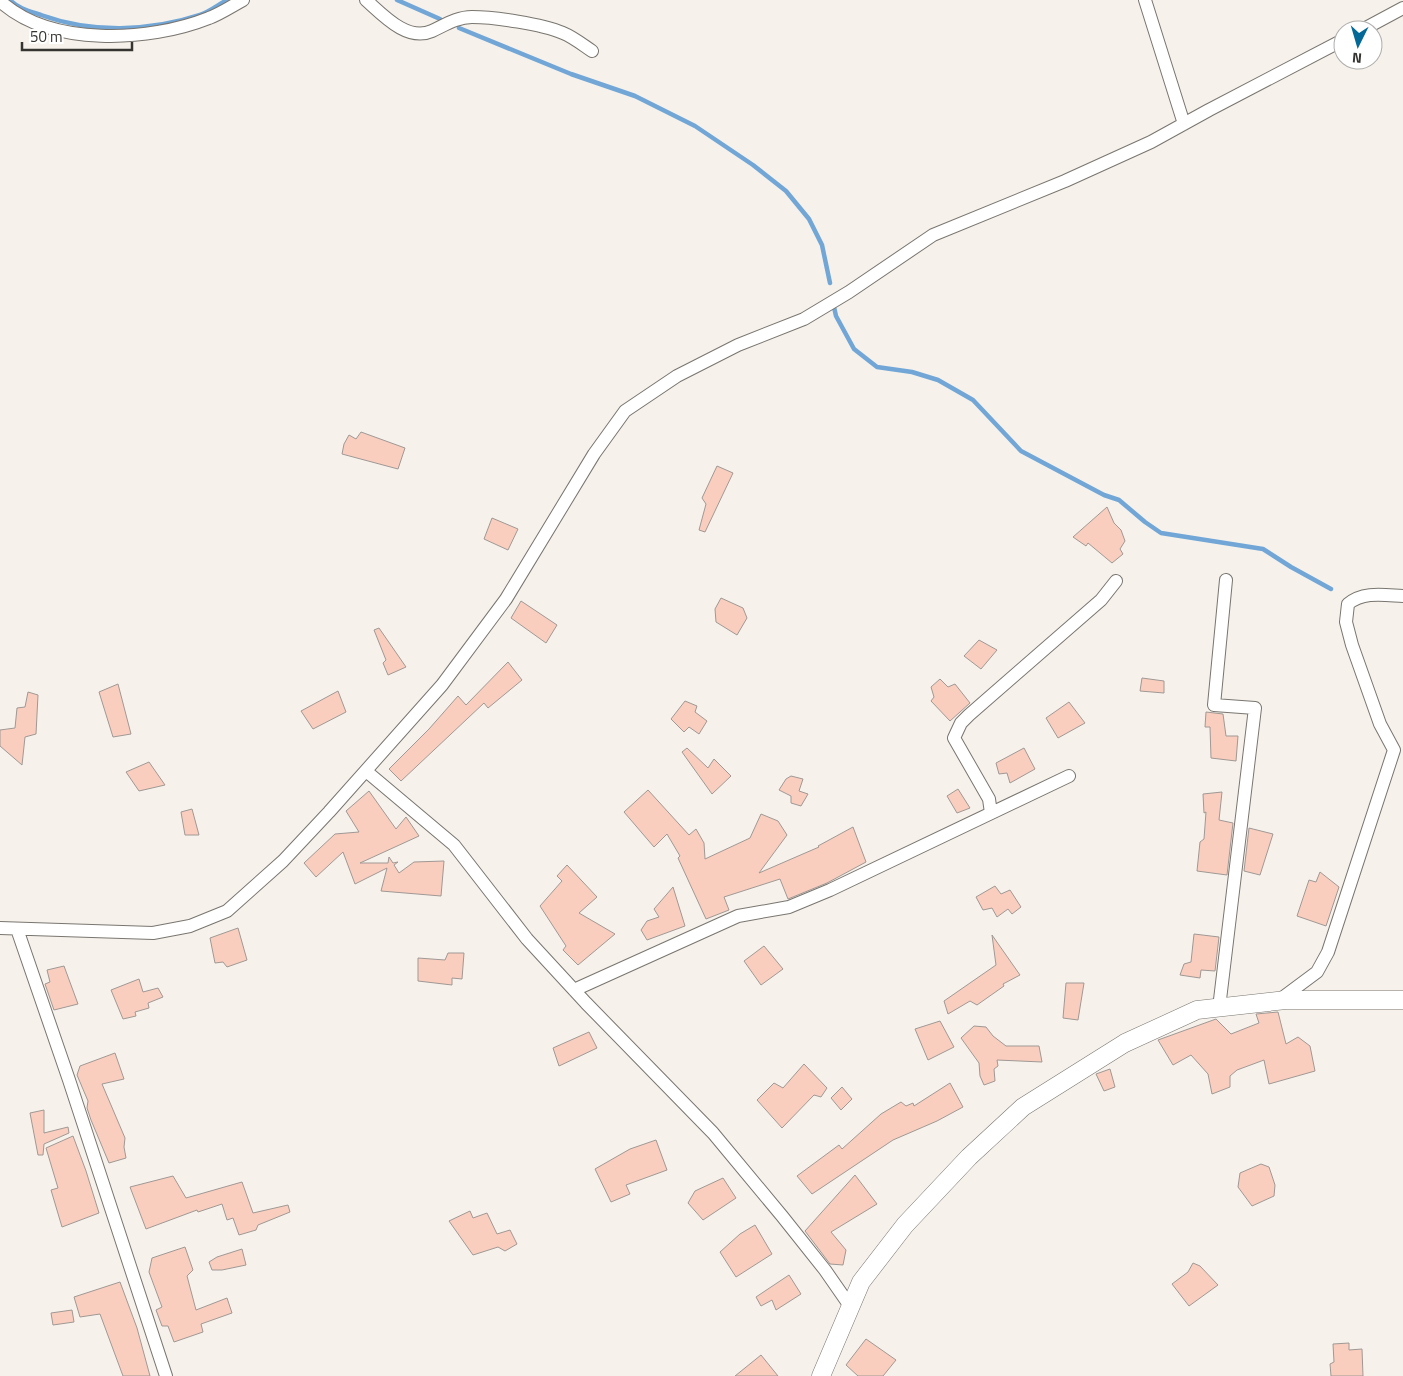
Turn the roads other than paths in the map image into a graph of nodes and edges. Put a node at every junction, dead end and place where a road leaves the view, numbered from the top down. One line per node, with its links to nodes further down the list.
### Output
1 (242, 0): 4 (street)
2 (366, 0): 8 (street)
3 (1145, 0): 9 (street)
4 (0, 1)
5 (1403, 8): 6 (street)
6 (1381, 20)
7 (1333, 45): 9 (street)
8 (592, 51)
9 (1184, 124): 13 (street)
10 (1226, 580): 21 (street)
11 (1116, 581): 15 (street)
12 (1403, 596): 20 (street)
13 (366, 771): 17 (street); 18 (street)
14 (1069, 776): 15 (street)
15 (991, 814): 18 (street)
16 (0, 928): 17 (street)
17 (17, 929): 23 (street)
18 (574, 990): 22 (street)
19 (1403, 1000): 20 (main road)
20 (1278, 1001): 21 (main road)
21 (1219, 1008): 22 (main road)
22 (850, 1306): 24 (main road)
23 (166, 1376)
24 (821, 1376)

